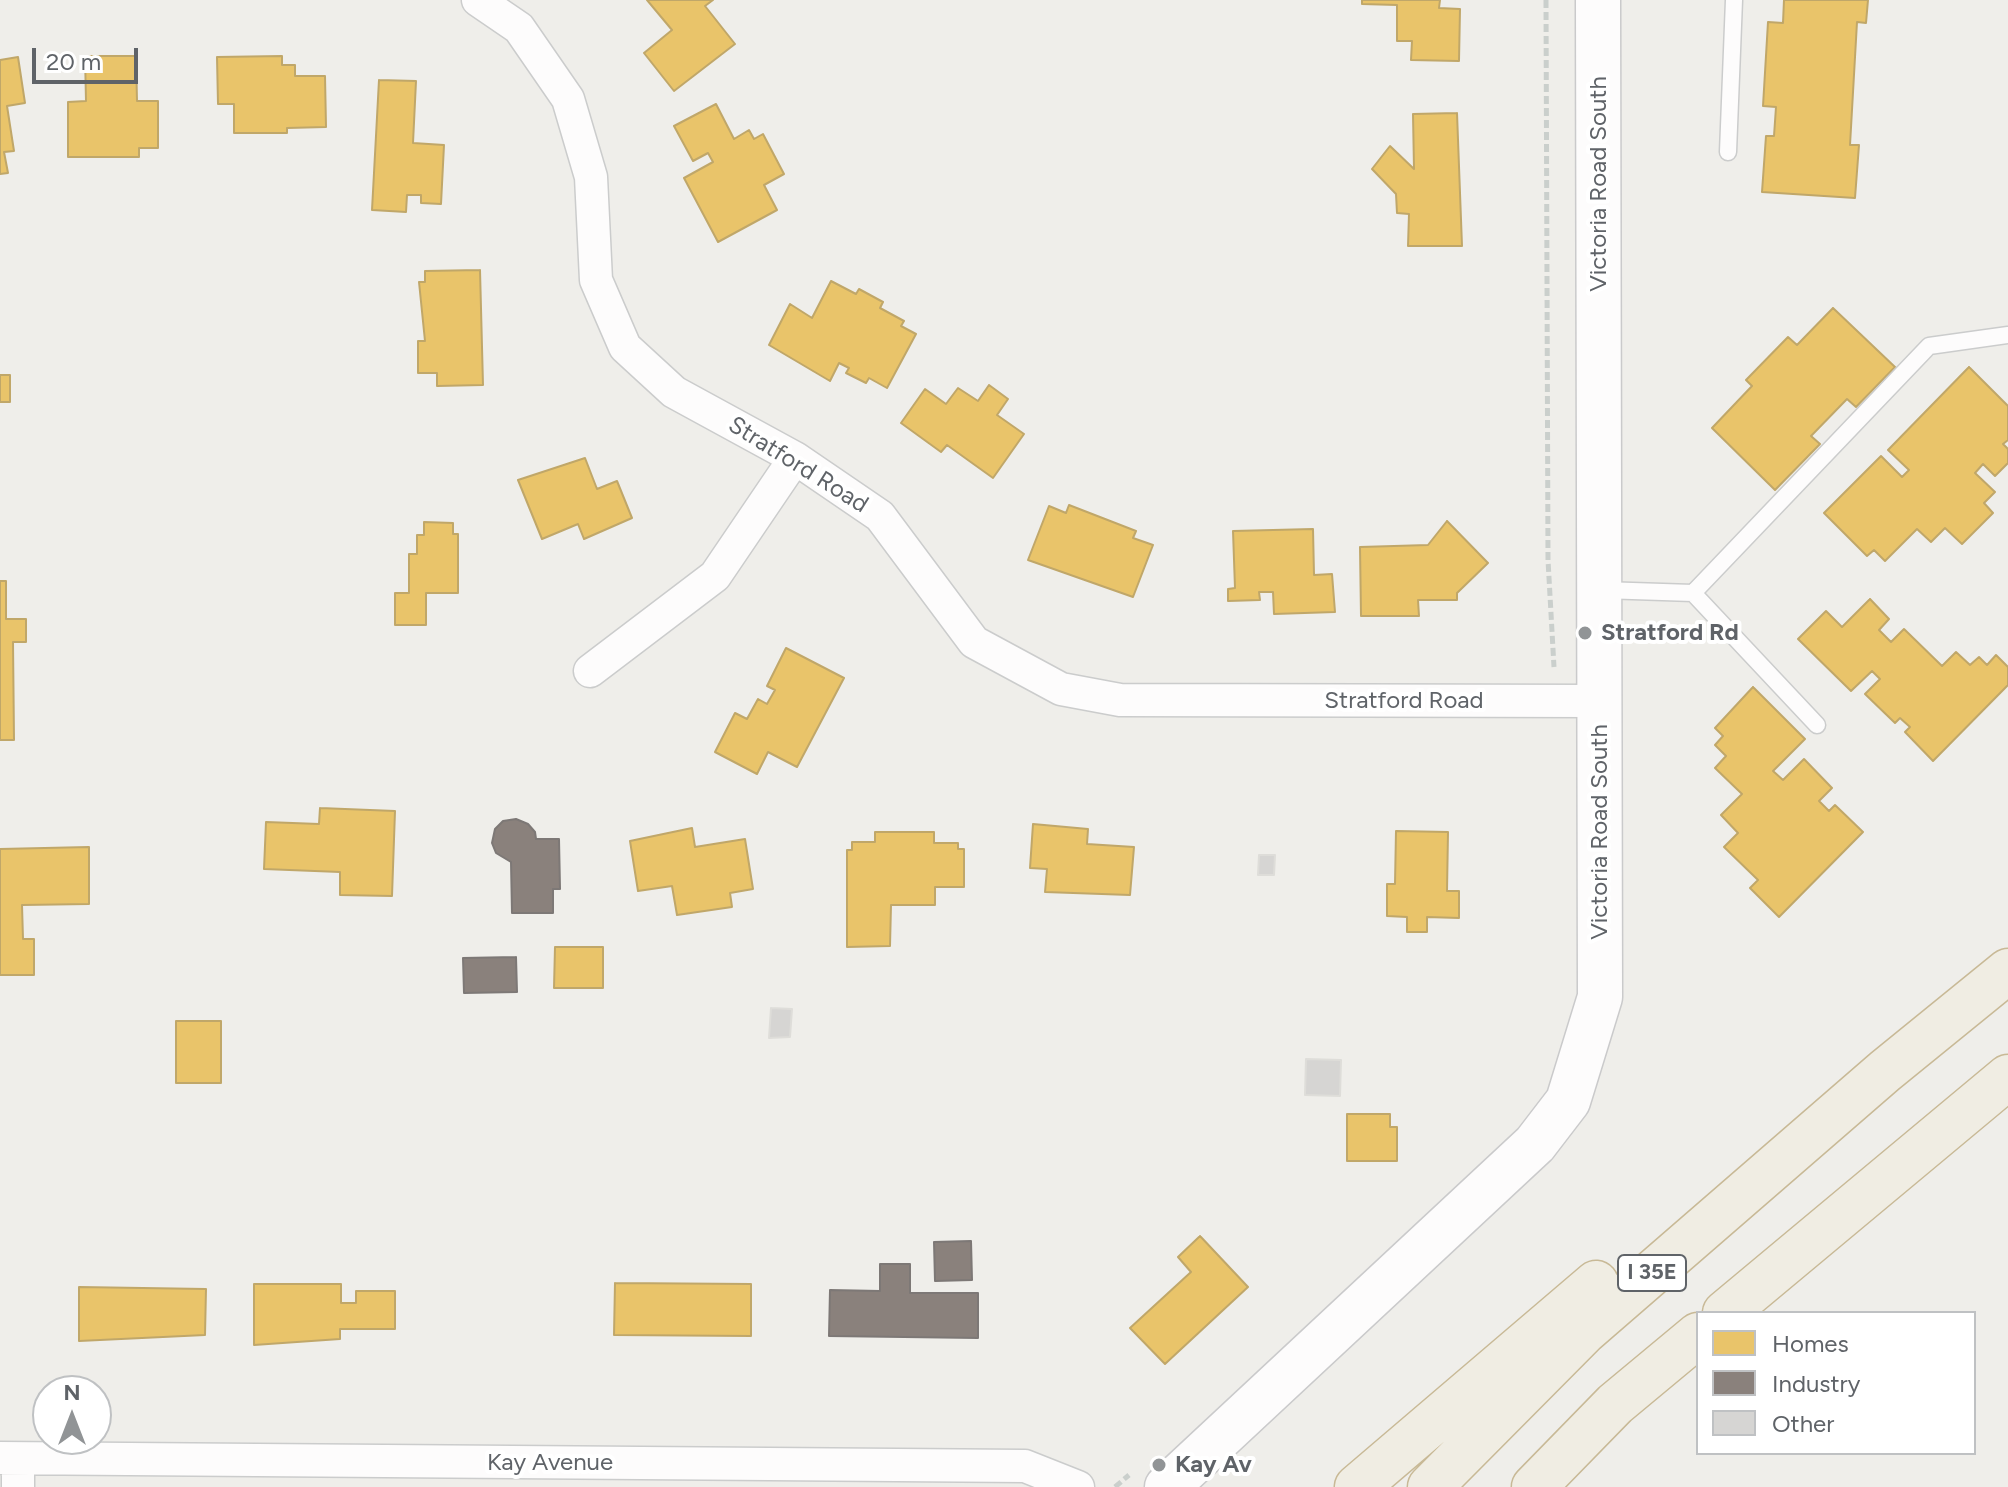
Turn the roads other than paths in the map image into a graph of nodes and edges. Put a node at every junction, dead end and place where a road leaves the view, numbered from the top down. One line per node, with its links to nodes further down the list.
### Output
1 (478, 0): 6 (street, Stratford Road)
2 (1598, 0): 7 (street, Victoria Road South)
3 (1734, 0): 4 (lane)
4 (1728, 152)
5 (2008, 335): 8 (lane)
6 (795, 458): 9 (street); 10 (street, Stratford Road)
7 (1600, 590): 8 (lane); 10 (street, Victoria Road South)
8 (1693, 593): 11 (lane)
9 (590, 671)
10 (1600, 701): 18 (street, Victoria Road South)
11 (1817, 725)
12 (2008, 971): 13 (highway, I 35E)
13 (1885, 1071): 20 (highway); 21 (highway, I 35E)
14 (2008, 1077): 15 (highway)
15 (1727, 1311)
16 (1696, 1337): 22 (highway)
17 (12, 1468): 19 (street, Kay Avenue)
18 (1153, 1476)
19 (1078, 1487)
20 (1357, 1487)
21 (1430, 1487)
22 (1534, 1487)

